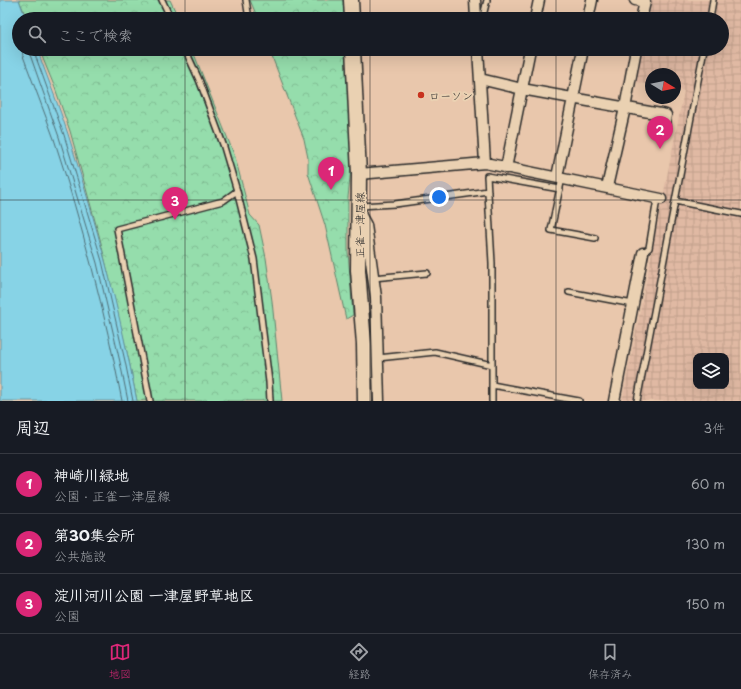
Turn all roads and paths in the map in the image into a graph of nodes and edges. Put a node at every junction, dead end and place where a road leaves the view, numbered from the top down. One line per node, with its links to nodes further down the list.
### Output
1 (162, 0): 10 (lane)
2 (246, 0): 11 (lane)
3 (351, 0): 12 (main road)
4 (475, 0): 13 (street)
5 (487, 0): 14 (lane)
6 (539, 0): 15 (street)
7 (592, 0): 16 (street)
8 (635, 0): 17 (street)
9 (713, 0): 18 (lane)
10 (168, 12)
11 (248, 12)
12 (352, 12)
13 (476, 12)
14 (484, 12)
15 (537, 12)
16 (589, 12)
17 (643, 12)
18 (711, 12)
19 (188, 56): 37 (lane)
20 (353, 56): 33 (main road, 正雀一津屋線)
21 (478, 56): 26 (street)
22 (529, 56): 27 (street)
23 (581, 56): 28 (street)
24 (635, 56): 29 (street)
25 (703, 56): 40 (lane)
26 (480, 79): 27 (street); 31 (street)
27 (522, 89): 28 (street); 32 (street)
28 (573, 98): 29 (street); 34 (street)
29 (625, 108): 30 (street); 35 (street)
30 (663, 132)
31 (485, 163): 32 (street); 33 (street)
32 (506, 168): 34 (street)
33 (359, 174): 41 (main road, 正雀一津屋線)
34 (560, 178): 35 (street); 36 (lane)
35 (608, 187): 39 (street)
36 (560, 188): 38 (lane); 43 (lane)
37 (237, 191): 52 (lane); 53 (lane)
38 (488, 191): 41 (lane); 50 (lane)
39 (659, 199): 44 (lane)
40 (675, 201): 42 (lane); 59 (lane)
41 (359, 209): 46 (street); 54 (main road, 正雀一津屋線)
42 (741, 214)
43 (595, 238)
44 (643, 253): 48 (street)
45 (427, 273): 46 (lane)
46 (373, 278): 49 (street)
47 (569, 292): 48 (lane)
48 (633, 304): 58 (street)
49 (378, 358): 50 (lane); 55 (street)
50 (492, 365): 51 (lane)
51 (492, 385): 56 (lane); 57 (lane)
52 (150, 401)
53 (270, 401)
54 (365, 401)
55 (379, 401)
56 (492, 401)
57 (578, 401)
58 (614, 401)
59 (637, 401)

